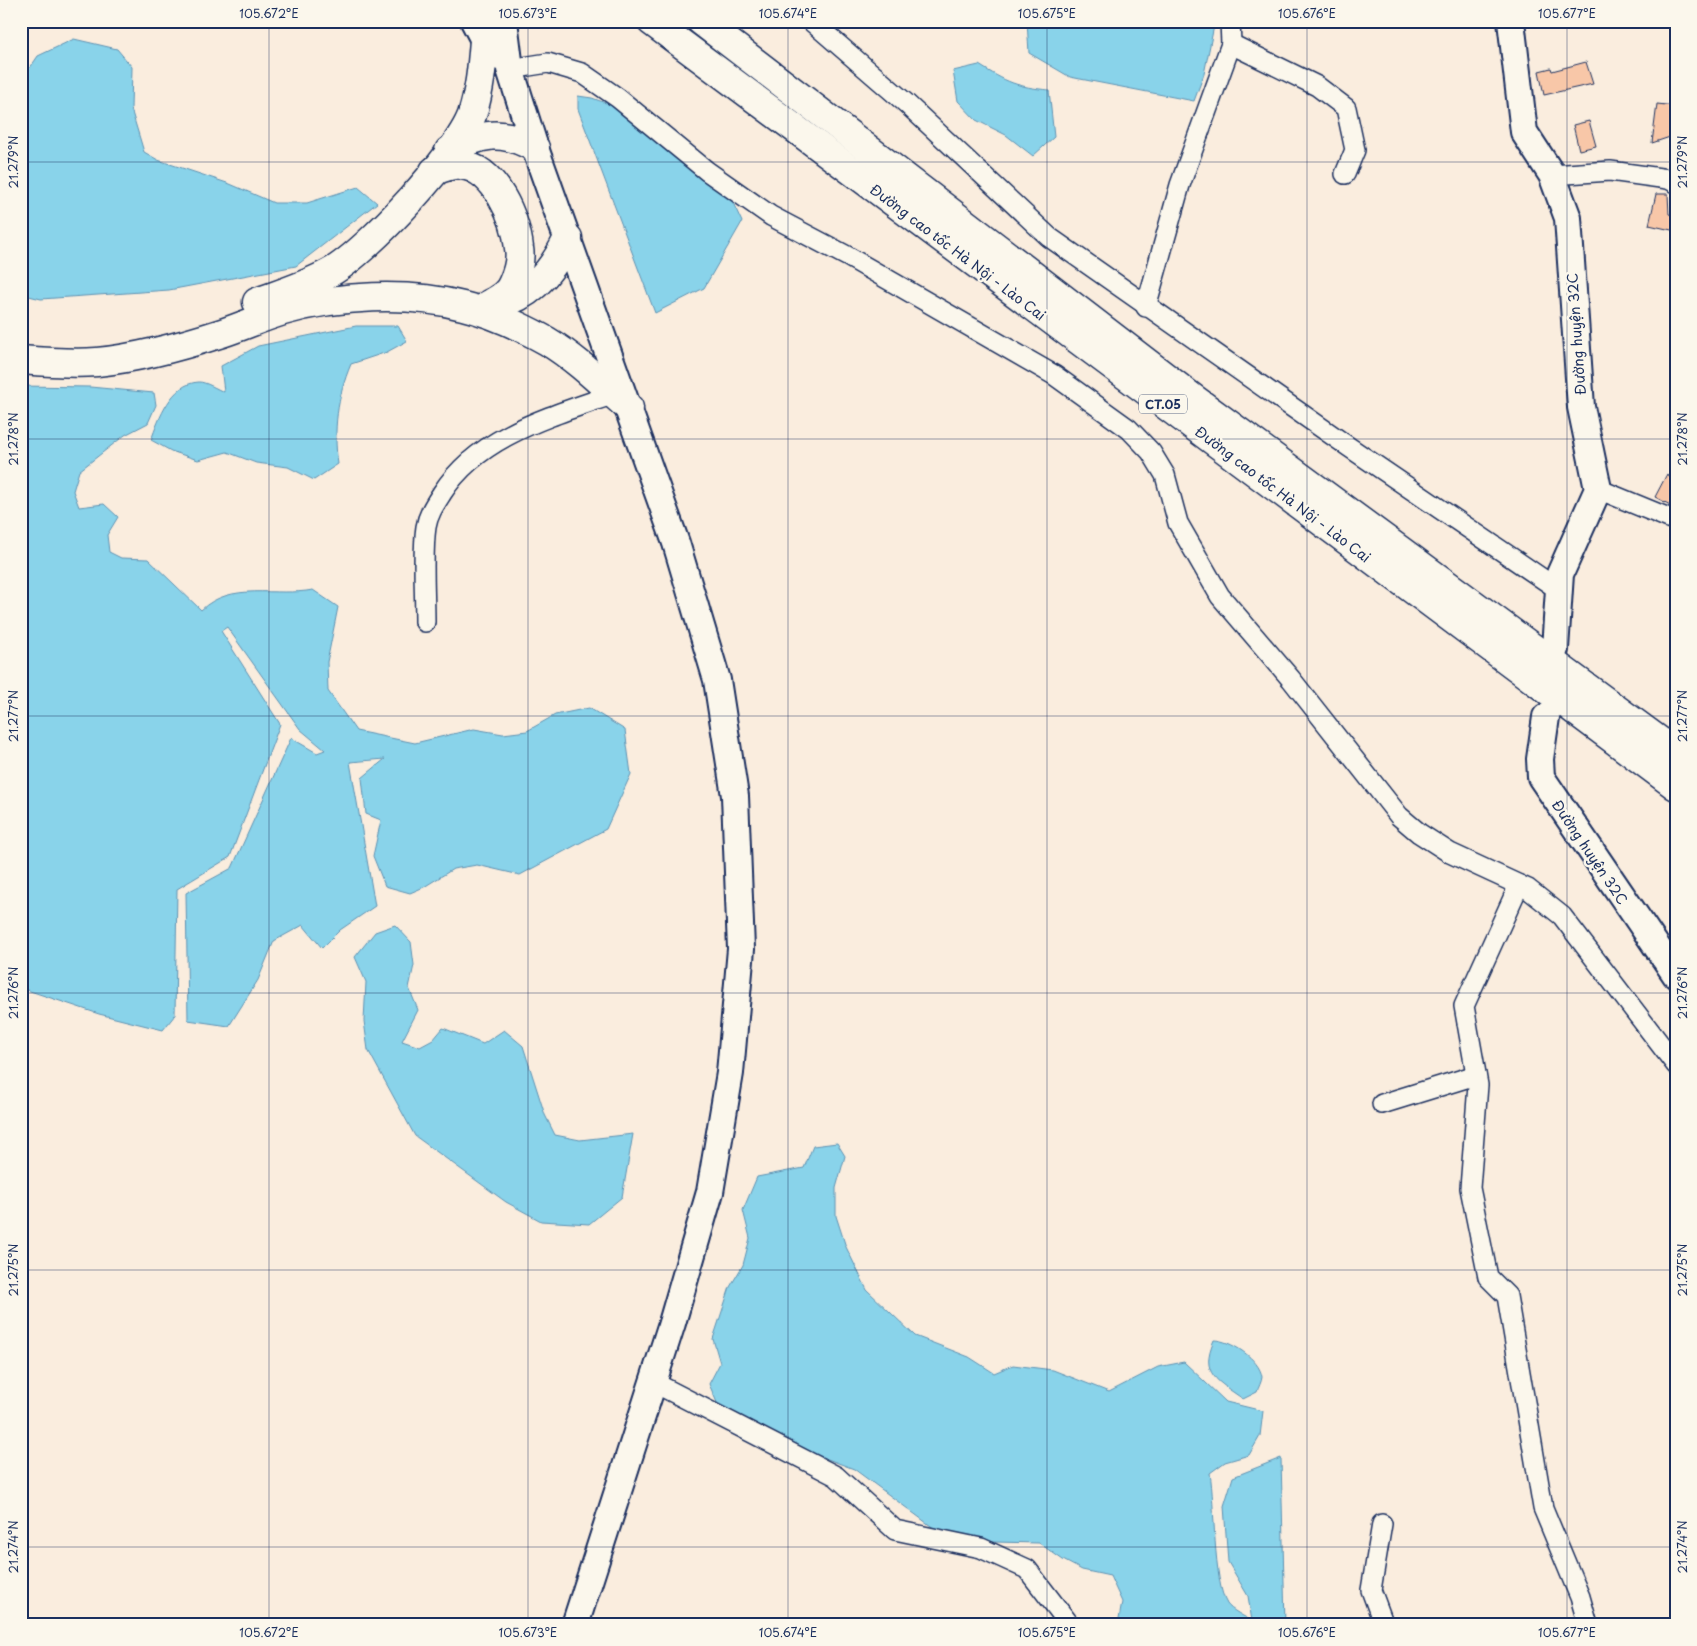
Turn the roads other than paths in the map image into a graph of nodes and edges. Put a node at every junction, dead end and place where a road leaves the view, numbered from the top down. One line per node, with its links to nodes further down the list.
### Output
1 (504, 21): 9 (main road)
2 (651, 21): 28 (highway, Đường cao tốc Hà Nội - Lào Cai / CT.05)
3 (701, 21): 27 (highway, Đường cao tốc Hà Nội - Lào Cai / CT.05)
4 (810, 21): 17 (street)
5 (1230, 21): 8 (street)
6 (1511, 21): 13 (main road, Đường huyện 32C)
7 (479, 31): 9 (main road); 11 (highway)
8 (1231, 44): 12 (street); 17 (street)
9 (510, 69): 10 (main road); 29 (street)
10 (535, 148): 11 (highway); 15 (main road)
11 (442, 161): 16 (highway); 18 (highway)
12 (1345, 174)
13 (1552, 175): 14 (street); 21 (main road, Đường huyện 32C)
14 (1676, 183)
15 (568, 238): 16 (highway); 20 (main road)
16 (476, 306): 19 (highway); 20 (highway)
17 (1146, 306): 23 (street)
18 (21, 343)
19 (21, 360)
20 (622, 401): 24 (street); 34 (main road)
21 (1598, 489): 22 (street); 23 (main road)
22 (1676, 521)
23 (1559, 590): 25 (main road)
24 (424, 622)
25 (1555, 649)
26 (1546, 717): 30 (main road, Đường huyện 32C)
27 (1676, 753)
28 (1676, 786)
29 (1519, 885): 31 (street); 32 (street)
30 (1676, 975)
31 (1676, 1065)
32 (1476, 1075): 33 (street); 39 (street)
33 (1382, 1104)
34 (653, 1382): 36 (main road); 37 (street)
35 (1382, 1524): 38 (street)
36 (575, 1625)
37 (1070, 1625)
38 (1384, 1625)
39 (1588, 1625)

